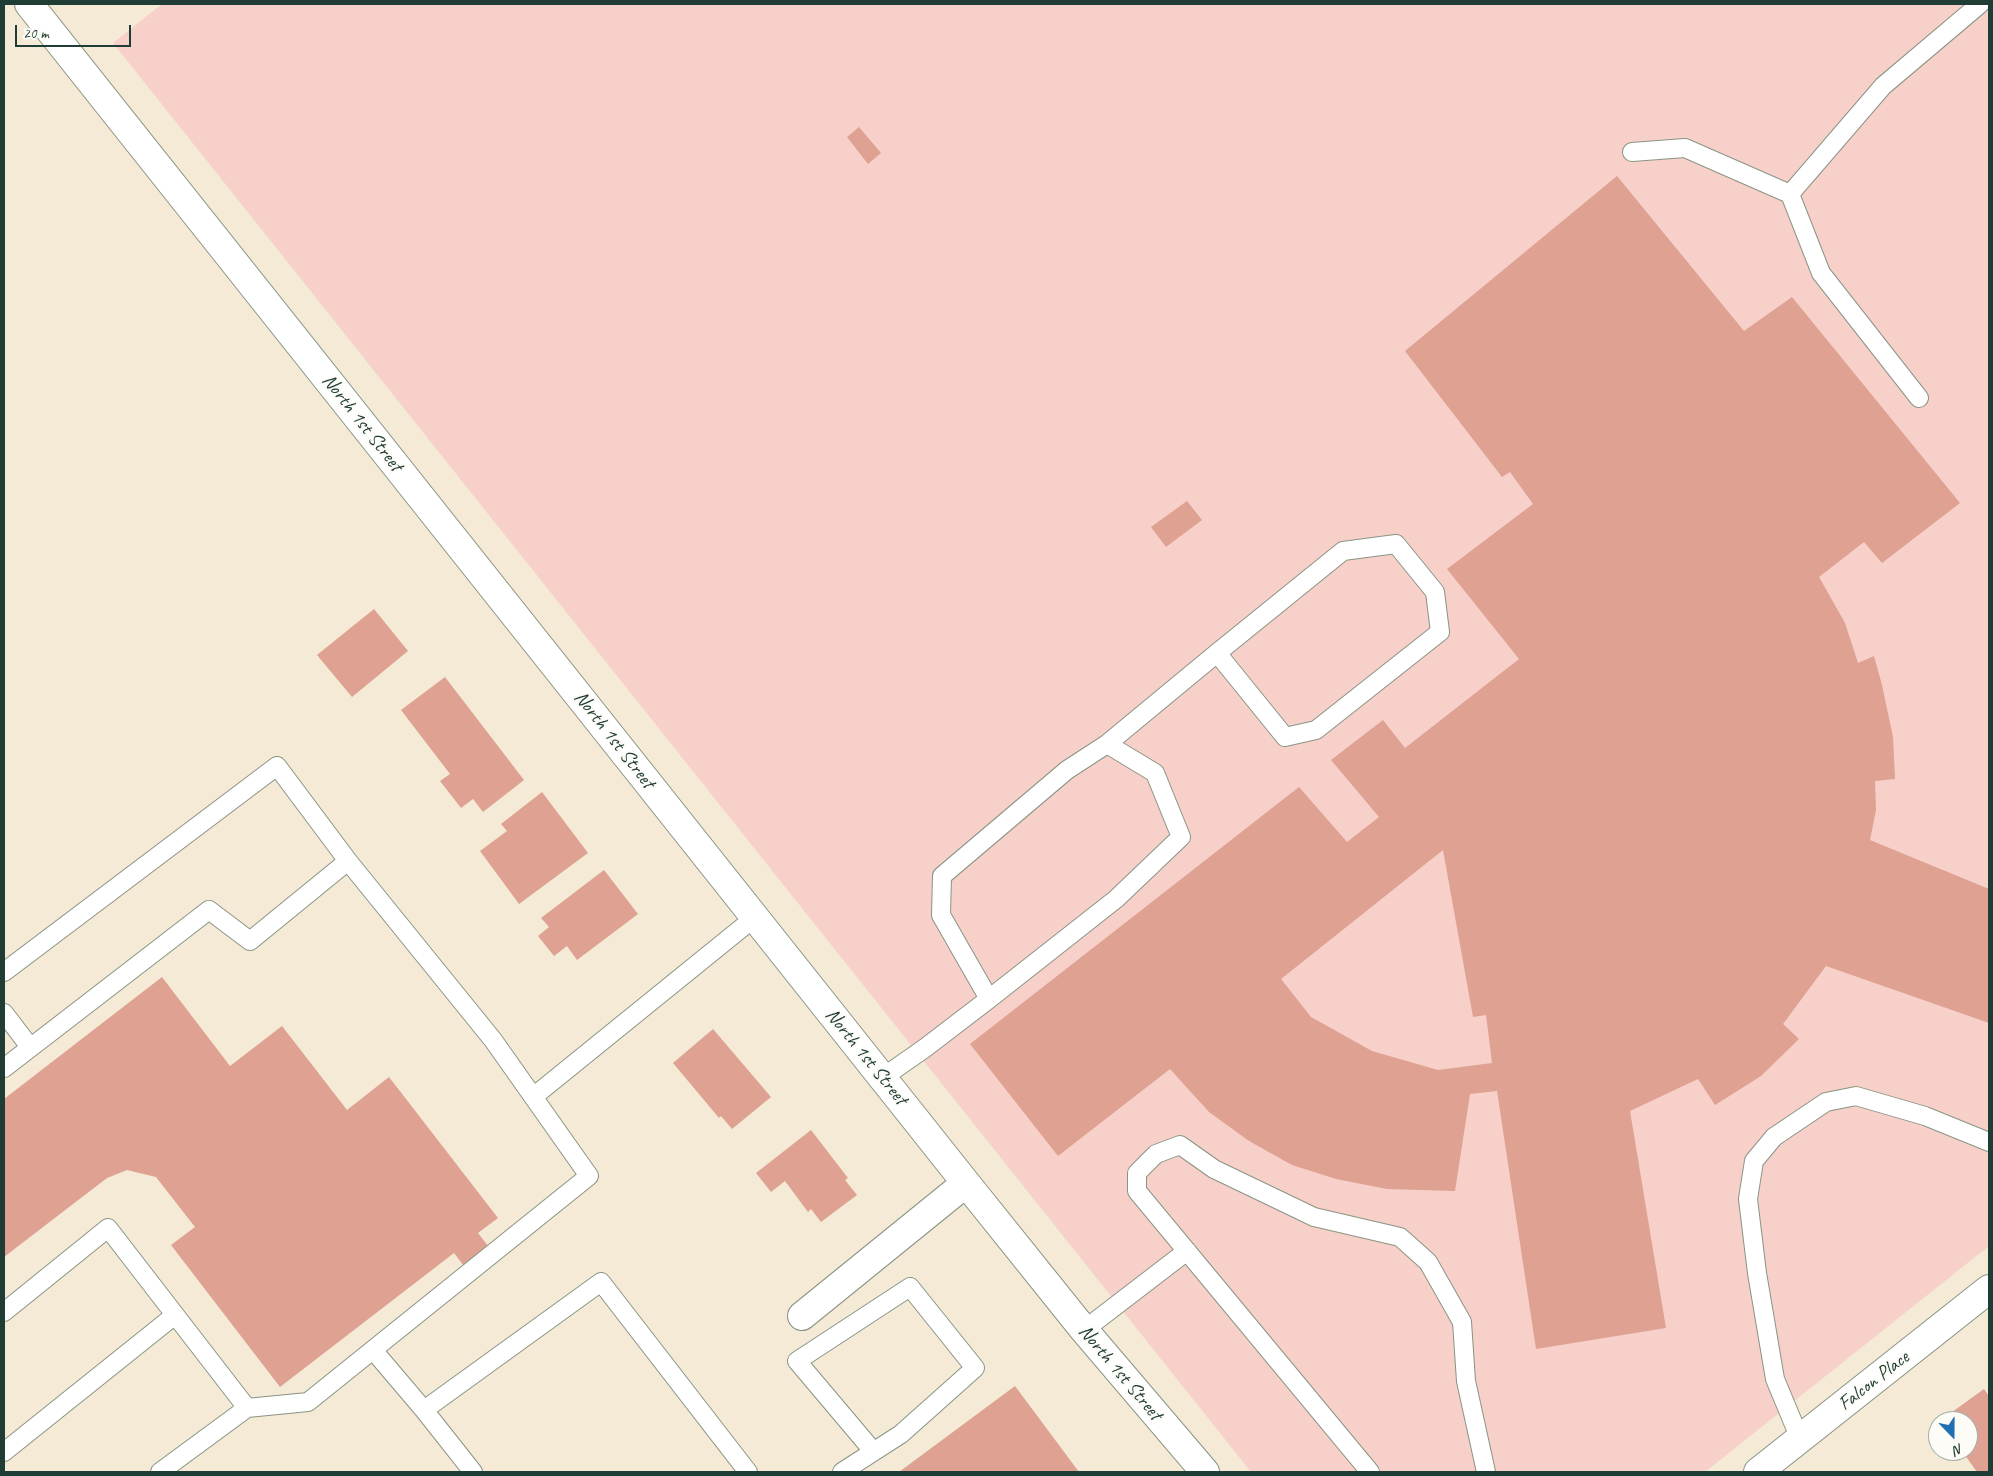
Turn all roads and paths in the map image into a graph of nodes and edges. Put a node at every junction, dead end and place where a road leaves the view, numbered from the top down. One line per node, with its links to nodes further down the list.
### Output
1 (29, 4): 9 (street, North 1st Street)
2 (1980, 4): 4 (lane)
3 (1632, 152): 4 (lane)
4 (1790, 194): 5 (lane)
5 (1919, 398)
6 (1218, 653): 6 (lane); 7 (lane)
7 (1106, 744): 11 (lane); 11 (lane)
8 (348, 861): 10 (lane); 13 (lane); 16 (lane)
9 (754, 918): 15 (street, North 1st Street); 16 (lane)
10 (4, 972)
11 (989, 999): 15 (lane)
12 (4, 1013): 13 (lane)
13 (30, 1047): 14 (lane)
14 (4, 1068)
15 (882, 1078): 18 (street, North 1st Street)
16 (533, 1097): 25 (lane)
17 (1989, 1142): 28 (lane)
18 (966, 1184): 23 (street); 24 (street, North 1st Street)
19 (1187, 1251): 24 (lane); 36 (lane); 37 (lane)
20 (1989, 1289): 28 (street, Falcon Place)
21 (4, 1312): 22 (lane)
22 (175, 1315): 26 (lane); 30 (lane)
23 (802, 1316)
24 (1084, 1330): 35 (street, North 1st Street)
25 (373, 1350): 26 (lane); 27 (lane)
26 (247, 1408): 31 (lane)
27 (424, 1410): 32 (lane); 33 (lane)
28 (1800, 1439): 38 (street, Falcon Place)
29 (874, 1451): 29 (lane); 34 (lane)
30 (4, 1452)
31 (160, 1472)
32 (473, 1472)
33 (748, 1472)
34 (842, 1472)
35 (1205, 1472)
36 (1370, 1472)
37 (1483, 1472)
38 (1758, 1472)

